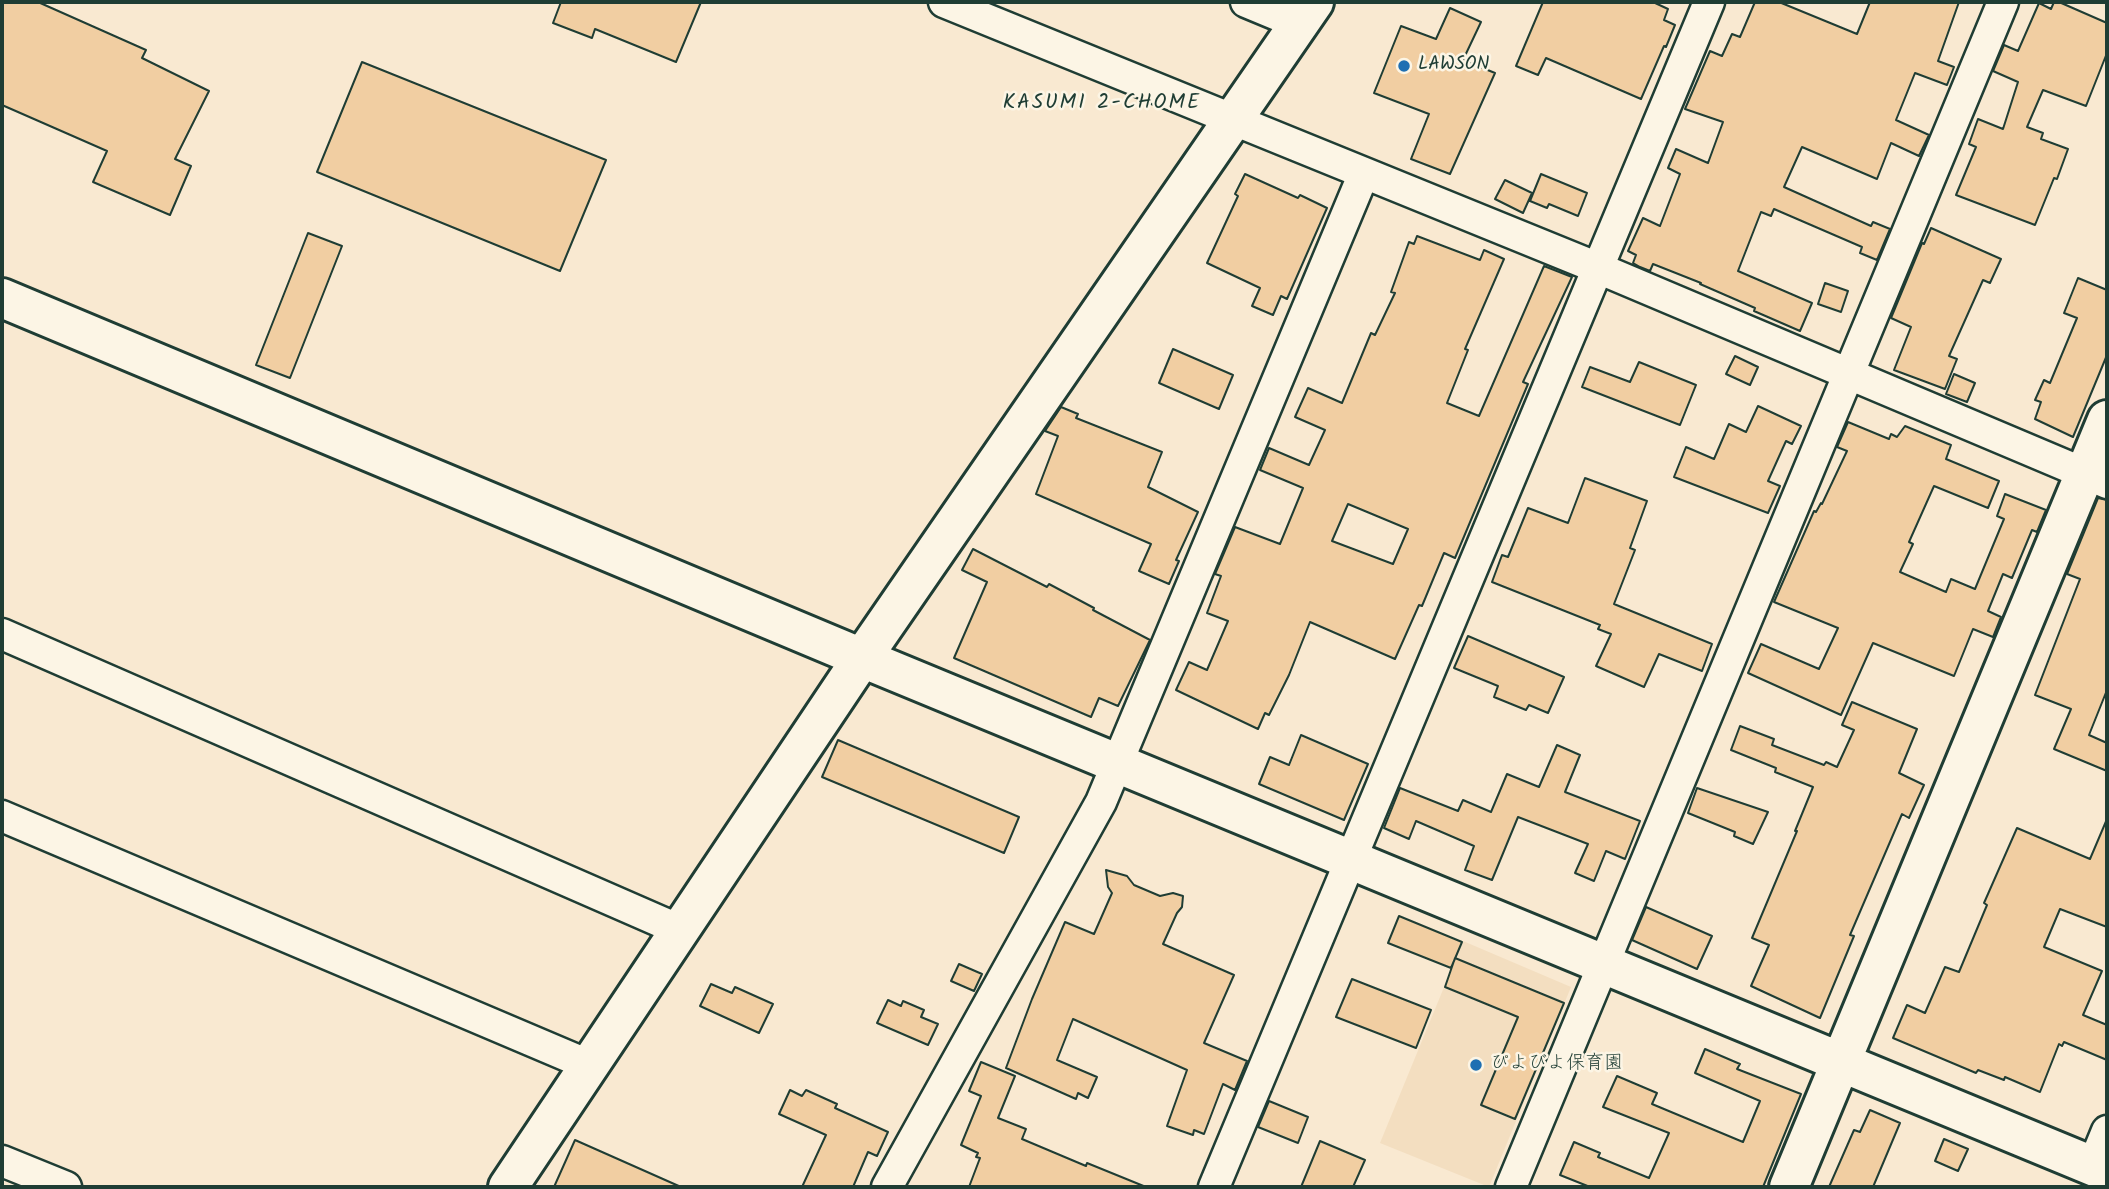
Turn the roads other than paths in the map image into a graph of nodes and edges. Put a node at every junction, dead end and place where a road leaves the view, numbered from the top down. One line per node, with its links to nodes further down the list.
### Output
1 (944, 2): 6 (street)
2 (1246, 2): 5 (street)
3 (1709, 2): 8 (street)
4 (2003, 2): 10 (street)
5 (1306, 13): 6 (street)
6 (1231, 121): 7 (street); 14 (street)
7 (1364, 173): 8 (street); 15 (street)
8 (1598, 268): 10 (street); 17 (street)
9 (2, 298): 14 (street)
10 (1848, 374): 12 (street); 19 (street)
11 (2107, 420): 12 (street)
12 (2096, 478): 20 (street)
13 (2, 634): 18 (street)
14 (862, 658): 15 (street); 18 (street)
15 (1117, 762): 17 (street); 27 (street)
16 (2, 816): 21 (street)
17 (1349, 860): 19 (street); 28 (street)
18 (682, 931): 21 (street)
19 (1603, 965): 20 (street); 29 (street)
20 (1841, 1061): 24 (street); 30 (street)
21 (591, 1066): 26 (street)
22 (2107, 1131): 24 (street)
23 (2, 1161): 25 (street)
24 (2100, 1168)
25 (66, 1187)
26 (508, 1187)
27 (887, 1187)
28 (1214, 1187)
29 (1511, 1187)
30 (1788, 1187)

